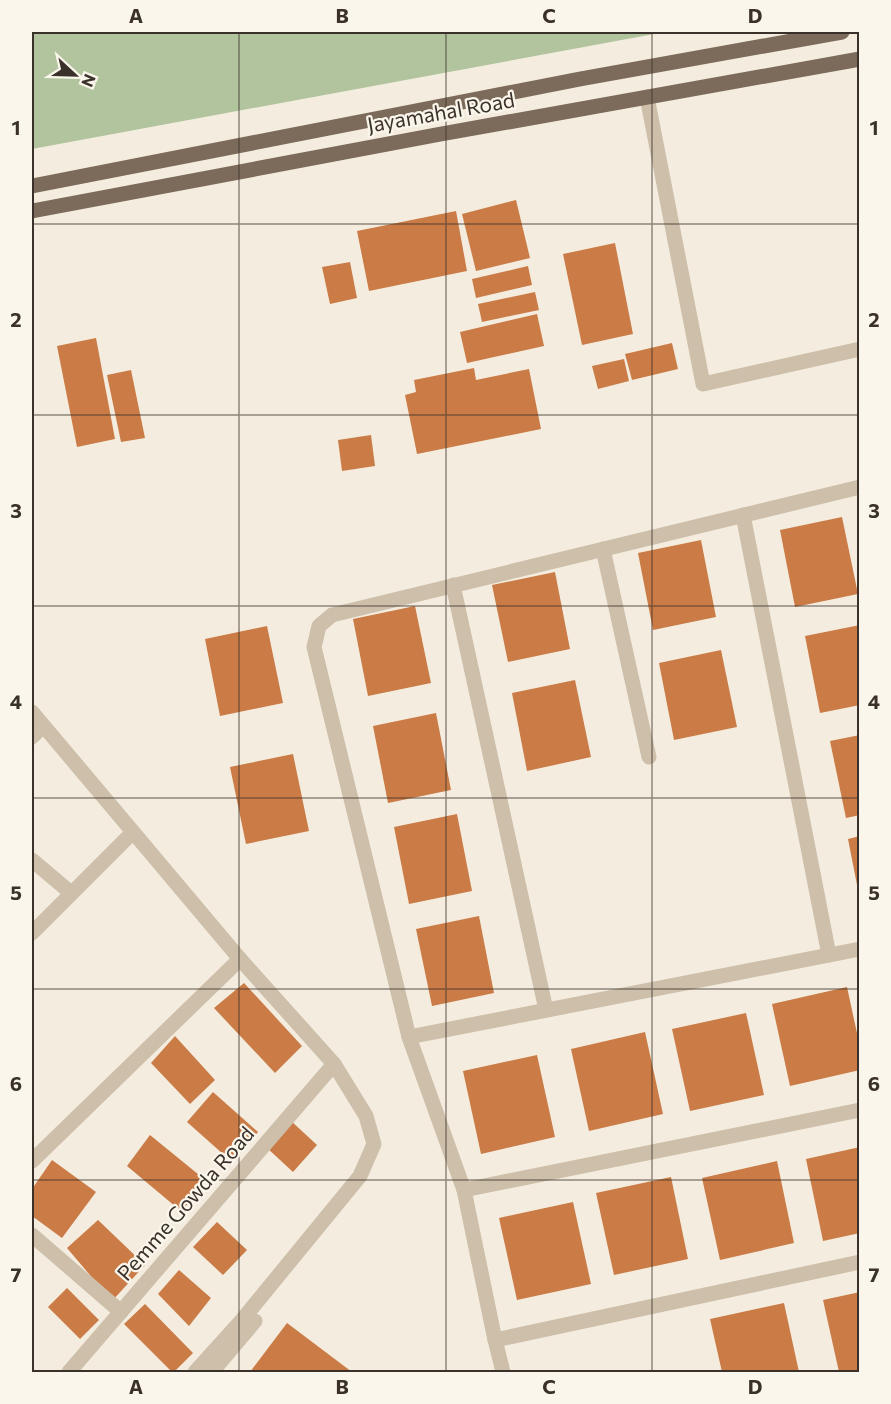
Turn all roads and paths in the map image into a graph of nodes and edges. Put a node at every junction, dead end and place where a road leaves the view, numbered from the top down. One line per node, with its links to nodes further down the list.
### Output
1 (842, 32): 4 (main road, Jayamahal Road)
2 (860, 59): 3 (main road, Jayamahal Road)
3 (647, 97): 5 (main road, Jayamahal Road); 6 (street)
4 (32, 186)
5 (32, 211)
6 (860, 349)
7 (860, 487): 8 (street)
8 (743, 515): 9 (street); 20 (street)
9 (603, 549): 10 (street); 14 (street)
10 (453, 585): 22 (street); 23 (street)
11 (32, 712): 12 (street)
12 (43, 726): 13 (street); 15 (street)
13 (32, 737)
14 (649, 756)
15 (133, 832): 17 (street); 21 (street)
16 (32, 860): 17 (street)
17 (71, 894): 18 (street)
18 (32, 933)
19 (860, 950): 20 (street)
20 (829, 955): 22 (street)
21 (240, 959): 24 (street); 26 (street)
22 (546, 1010): 23 (street)
23 (409, 1037): 27 (street)
24 (334, 1064): 30 (street, Pemme Gowda Road); 34 (street)
25 (860, 1110): 27 (street)
26 (32, 1161)
27 (464, 1190): 32 (street)
28 (32, 1235): 30 (street)
29 (860, 1262): 32 (street)
30 (121, 1312): 33 (street, Pemme Gowda Road)
31 (255, 1321): 35 (street)
32 (495, 1340): 36 (street)
33 (69, 1372)
34 (195, 1372)
35 (212, 1372)
36 (503, 1372)

